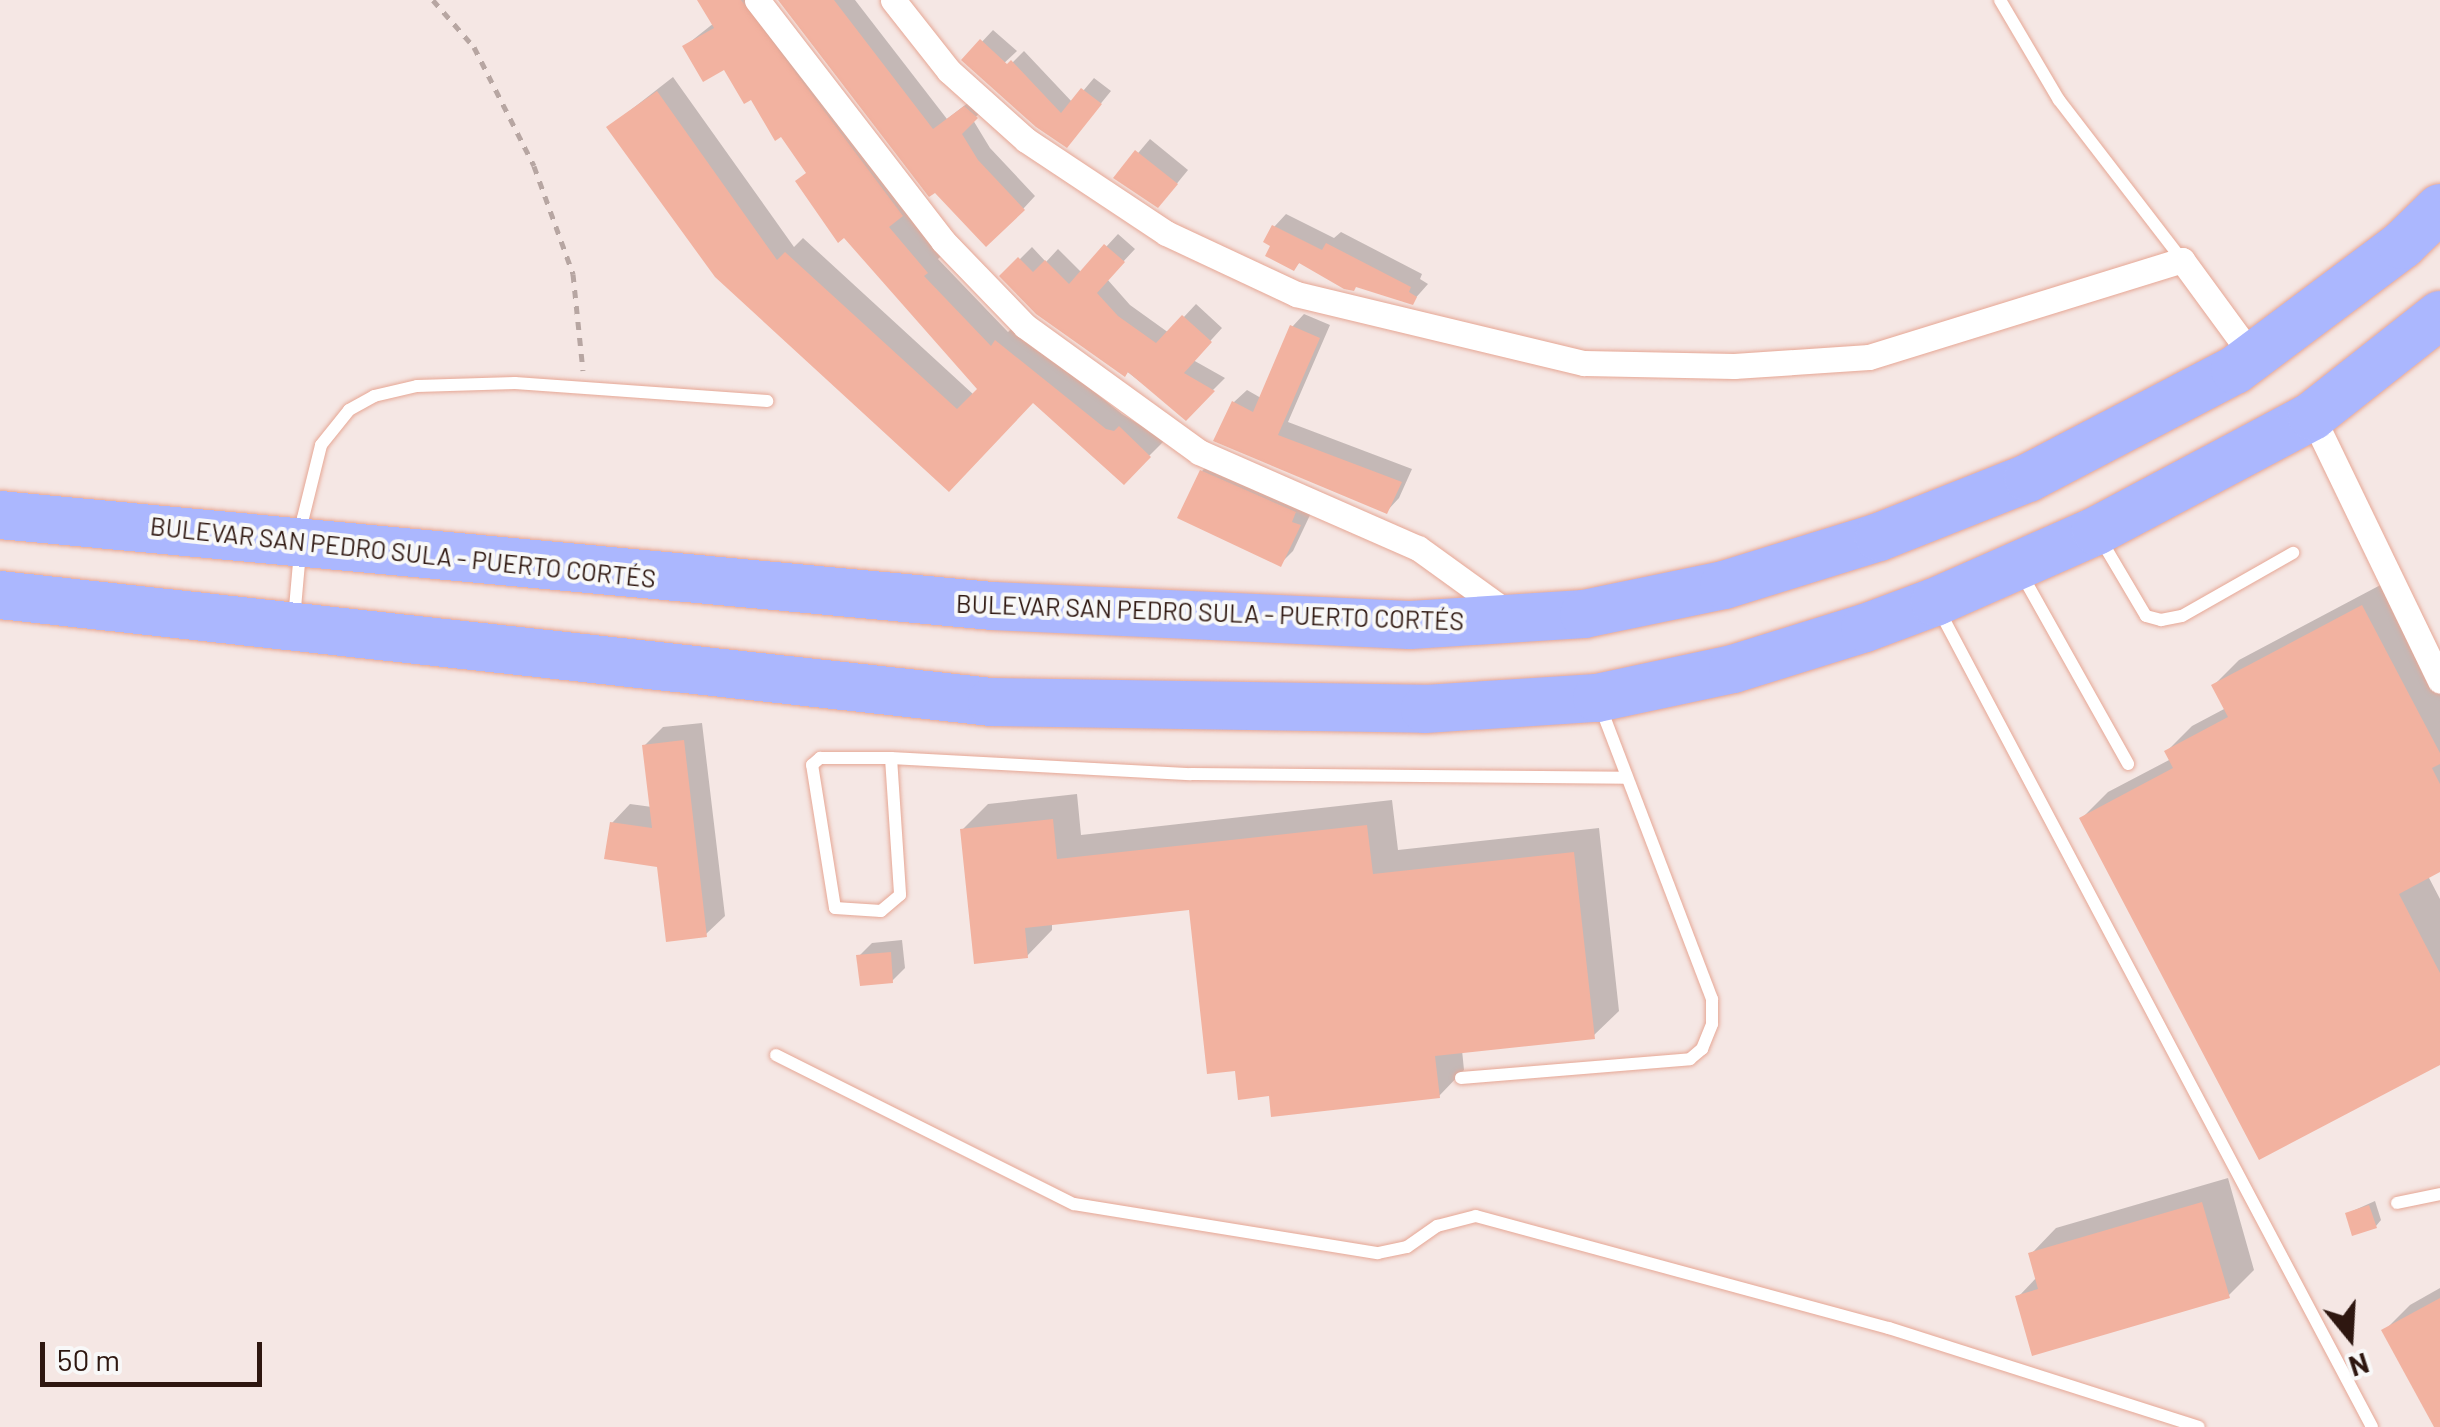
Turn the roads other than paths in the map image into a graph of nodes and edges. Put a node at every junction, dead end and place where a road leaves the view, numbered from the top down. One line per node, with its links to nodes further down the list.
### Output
1 (757, 0): 17 (street)
2 (893, 0): 5 (street)
3 (2000, 0): 5 (lane)
4 (2440, 208): 7 (highway, BULEVAR SAN PEDRO SULA - PUERTO CORTÉS)
5 (2182, 260): 7 (street)
6 (2440, 315): 9 (highway)
7 (2253, 356): 17 (highway, BULEVAR SAN PEDRO SULA - PUERTO CORTÉS)
8 (767, 401): 12 (lane)
9 (2312, 416): 11 (highway); 19 (street)
10 (0, 516): 12 (highway, BULEVAR SAN PEDRO SULA - PUERTO CORTÉS)
11 (2096, 531): 13 (lane); 14 (highway)
12 (299, 545): 17 (highway, BULEVAR SAN PEDRO SULA - PUERTO CORTÉS); 18 (lane)
13 (2292, 553)
14 (2017, 566): 16 (highway); 22 (lane)
15 (0, 595): 18 (highway)
16 (1936, 602): 20 (highway); 29 (lane)
17 (1519, 620)
18 (293, 626): 20 (highway)
19 (2440, 681)
20 (1597, 698): 23 (lane)
21 (891, 758): 21 (lane); 23 (lane)
22 (2128, 764)
23 (1628, 778): 25 (lane)
24 (776, 1055): 28 (lane)
25 (1461, 1078)
26 (2440, 1194): 27 (lane)
27 (2398, 1203)
28 (2199, 1427)
29 (2372, 1427)

